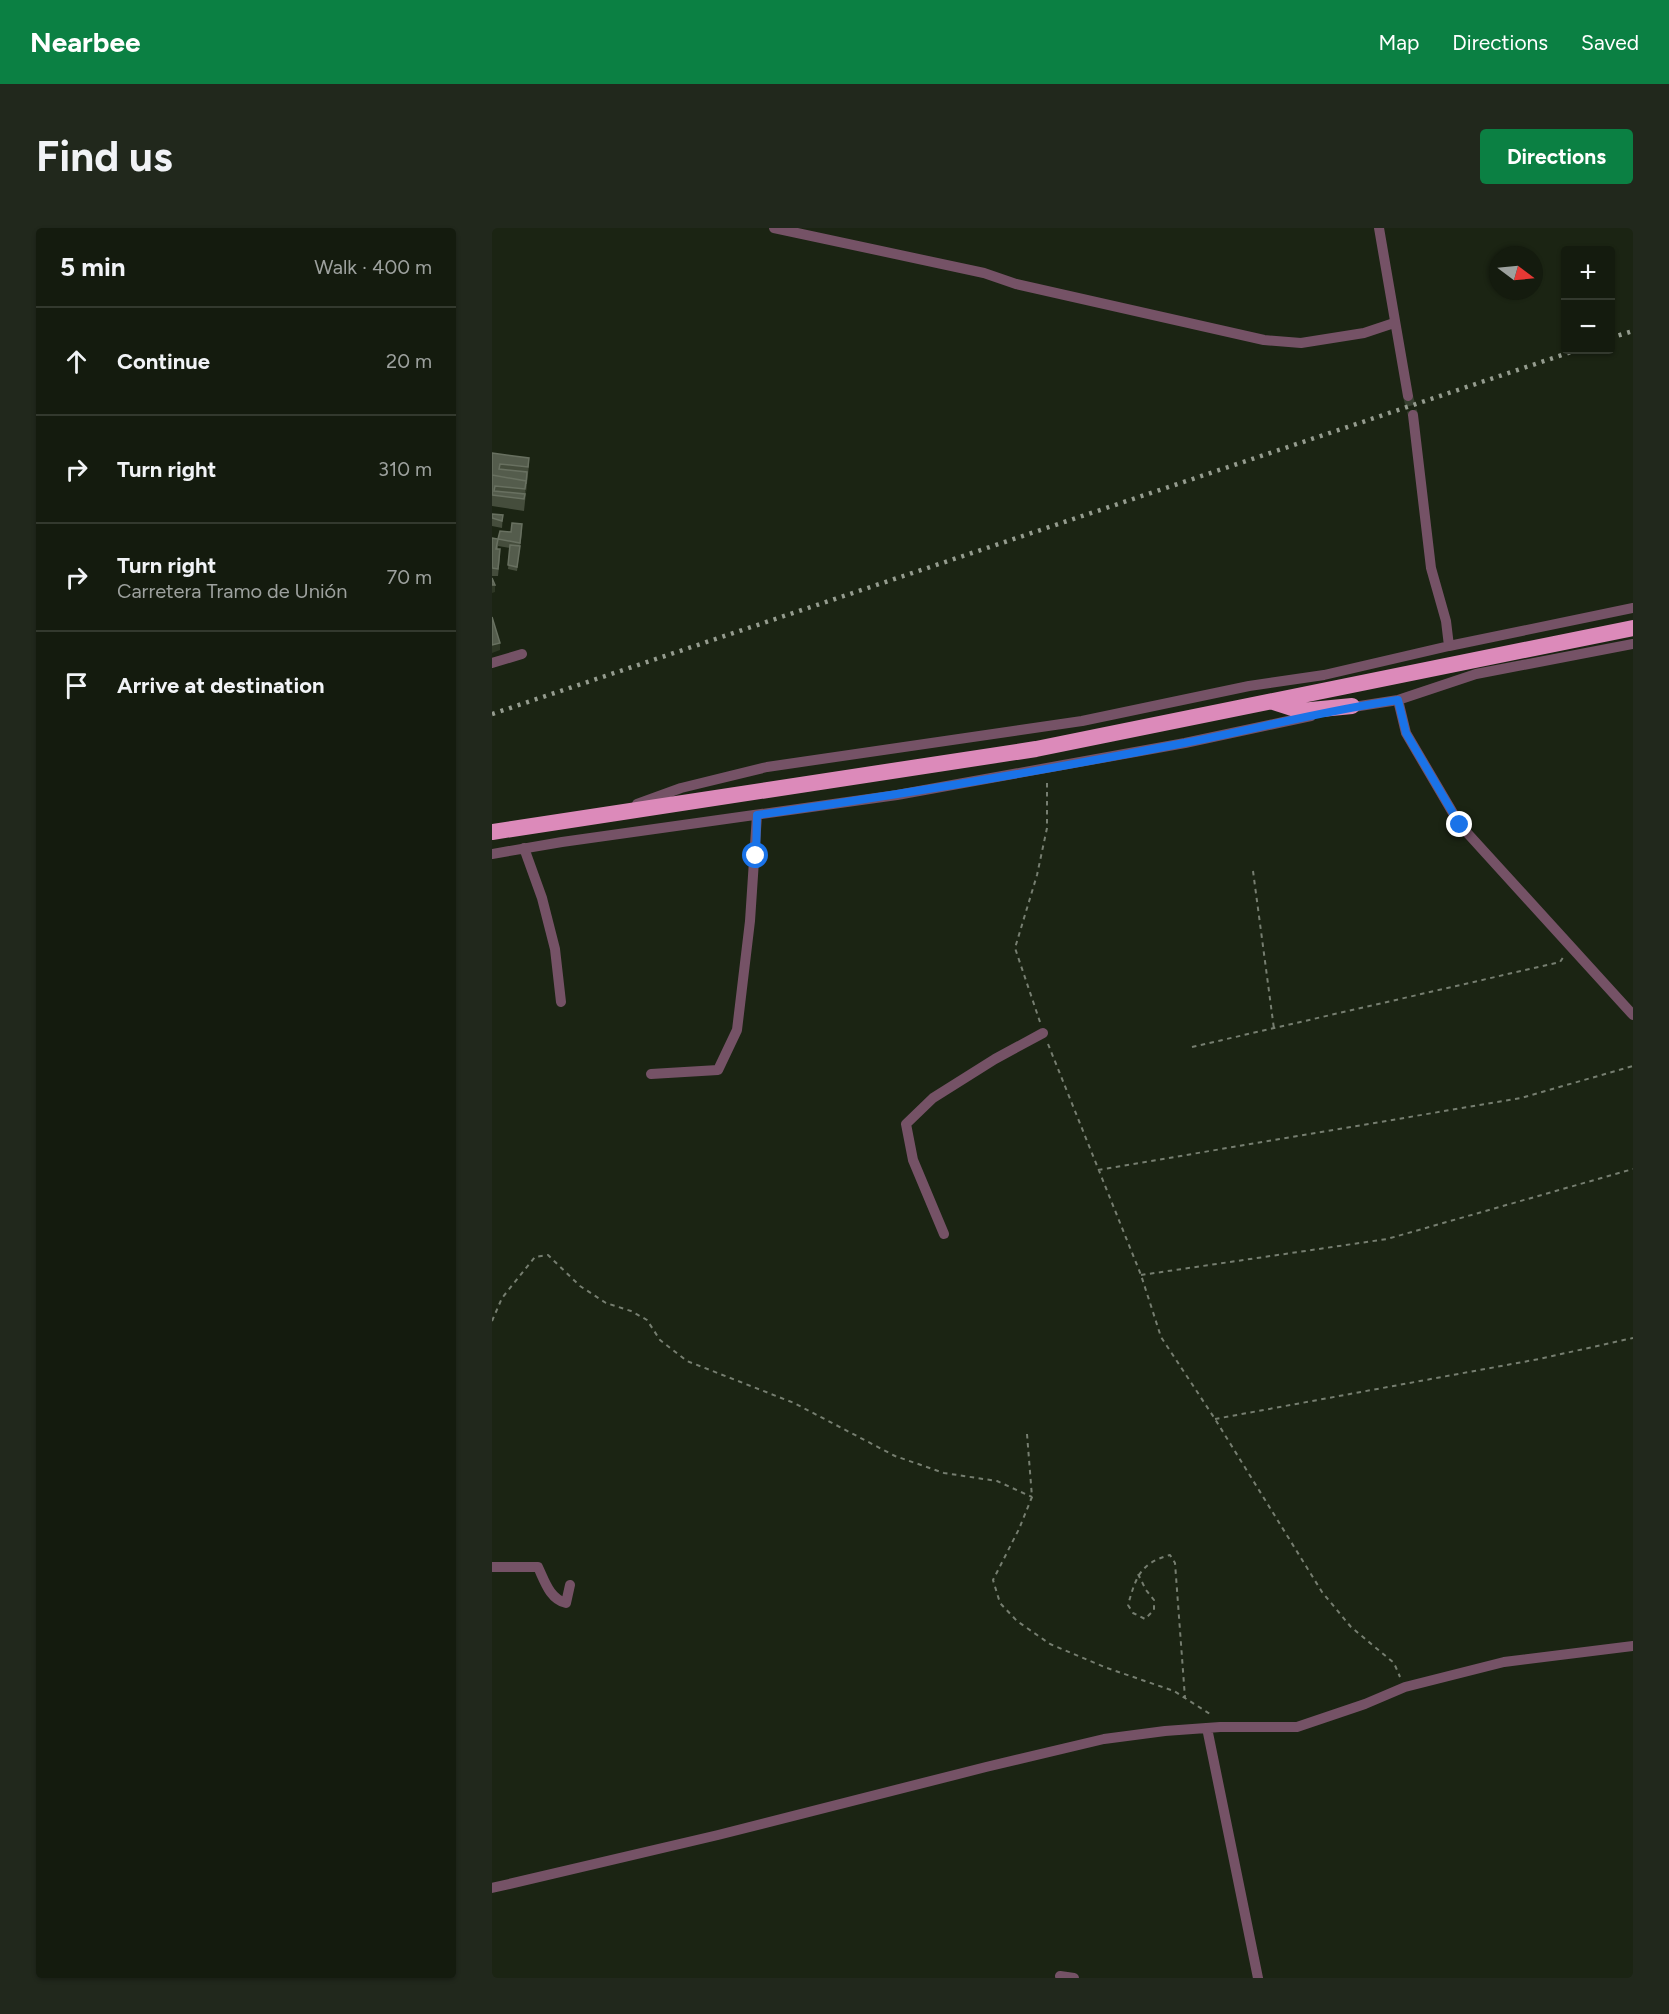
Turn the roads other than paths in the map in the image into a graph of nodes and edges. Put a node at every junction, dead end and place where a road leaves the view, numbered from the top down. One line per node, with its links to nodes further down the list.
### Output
1 (774, 228): 3 (street)
2 (1379, 228): 3 (street)
3 (1394, 323): 4 (street)
4 (1408, 396)
5 (1413, 415): 9 (street)
6 (1633, 608): 9 (street)
7 (1633, 628): 12 (highway)
8 (1633, 644): 13 (street)
9 (1449, 645): 15 (street)
10 (522, 654): 11 (street)
11 (492, 663)
12 (1269, 700): 14 (highway); 15 (highway)
13 (1398, 700): 14 (street); 21 (street)
14 (1352, 706): 16 (street)
15 (607, 815): 17 (highway)
16 (757, 815): 18 (street); 23 (street)
17 (492, 832)
18 (524, 848): 19 (street); 20 (street)
19 (492, 854)
20 (561, 1002)
21 (1633, 1016)
22 (1043, 1033): 24 (street)
23 (651, 1074)
24 (944, 1234)
25 (492, 1567): 26 (street)
26 (570, 1585)
27 (1633, 1646): 28 (street)
28 (1207, 1728): 29 (street); 32 (street)
29 (492, 1888)
30 (1060, 1976): 31 (street)
31 (1074, 1978)
32 (1258, 1978)

